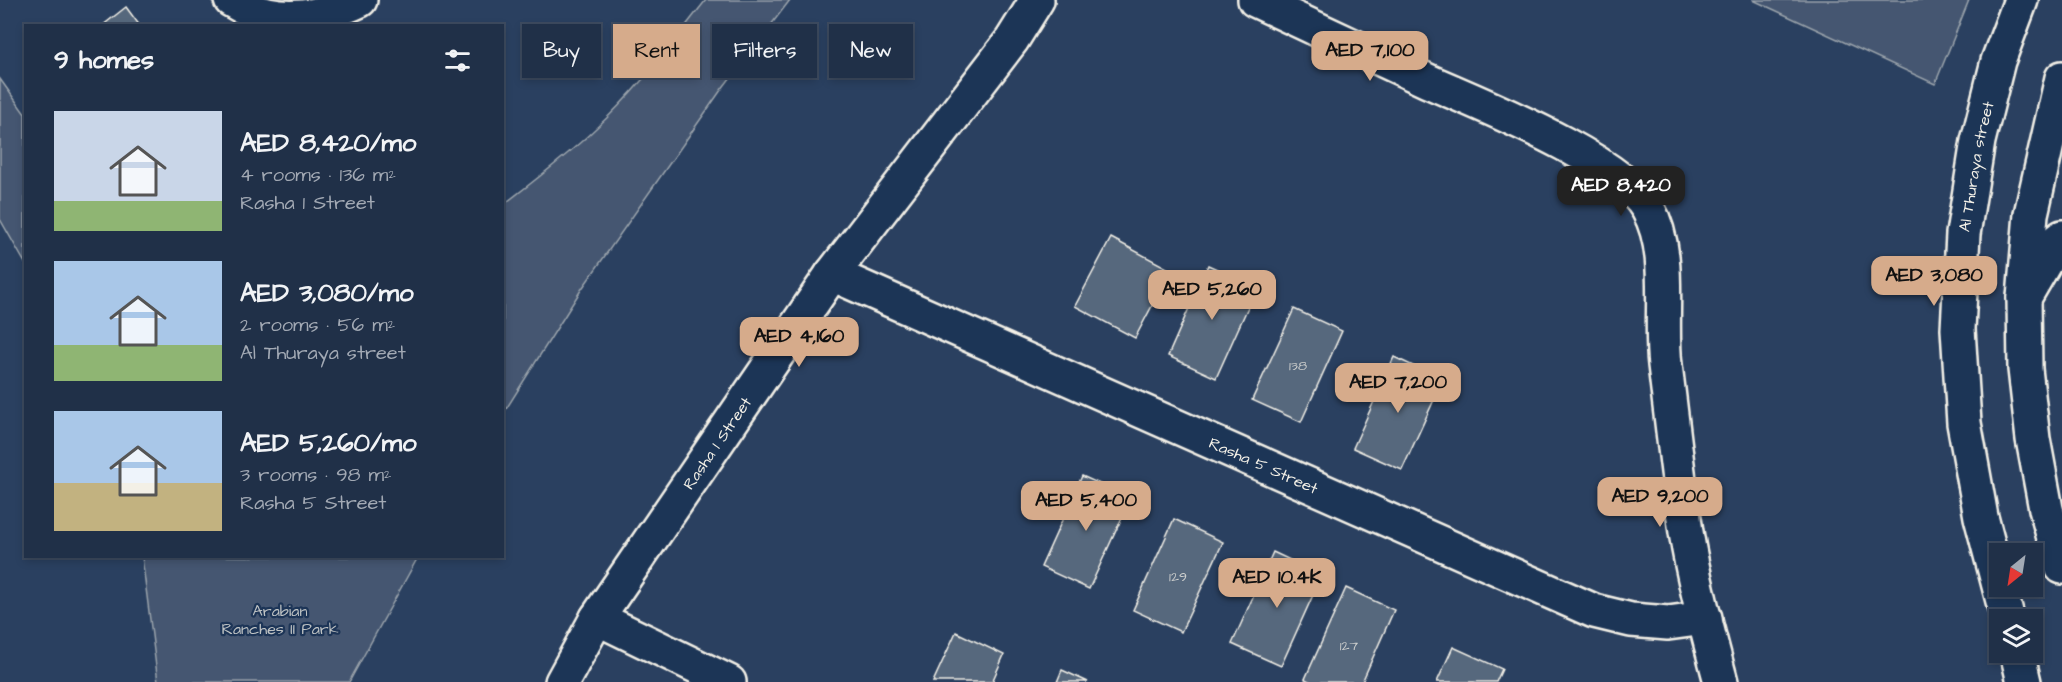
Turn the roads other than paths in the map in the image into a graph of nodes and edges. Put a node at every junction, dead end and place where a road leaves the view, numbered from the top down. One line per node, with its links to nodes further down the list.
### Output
1 (207, 0): 9 (street)
2 (231, 0): 3 (street)
3 (360, 0)
4 (369, 0): 10 (street)
5 (1037, 0): 11 (street, Rasha 1 Street)
6 (1053, 0): 11 (street, Rasha 1 Street)
7 (1255, 0): 20 (street)
8 (2021, 0): 18 (street, Al Thuraya street)
9 (232, 24)
10 (341, 24)
11 (1012, 40): 15 (street, Rasha 1 Street)
12 (2062, 78): 13 (street)
13 (2057, 127): 16 (street)
14 (2062, 237): 16 (street)
15 (832, 274): 19 (street, Rasha 1 Street); 20 (street, Rasha 5 Street)
16 (2024, 298): 17 (street)
17 (2062, 567)
18 (2005, 609)
19 (597, 618): 22 (street, Rasha 1 Street); 23 (street)
20 (1705, 618): 24 (street)
21 (2020, 663): 25 (street)
22 (562, 682)
23 (729, 682)
24 (1721, 682)
25 (2024, 682)

